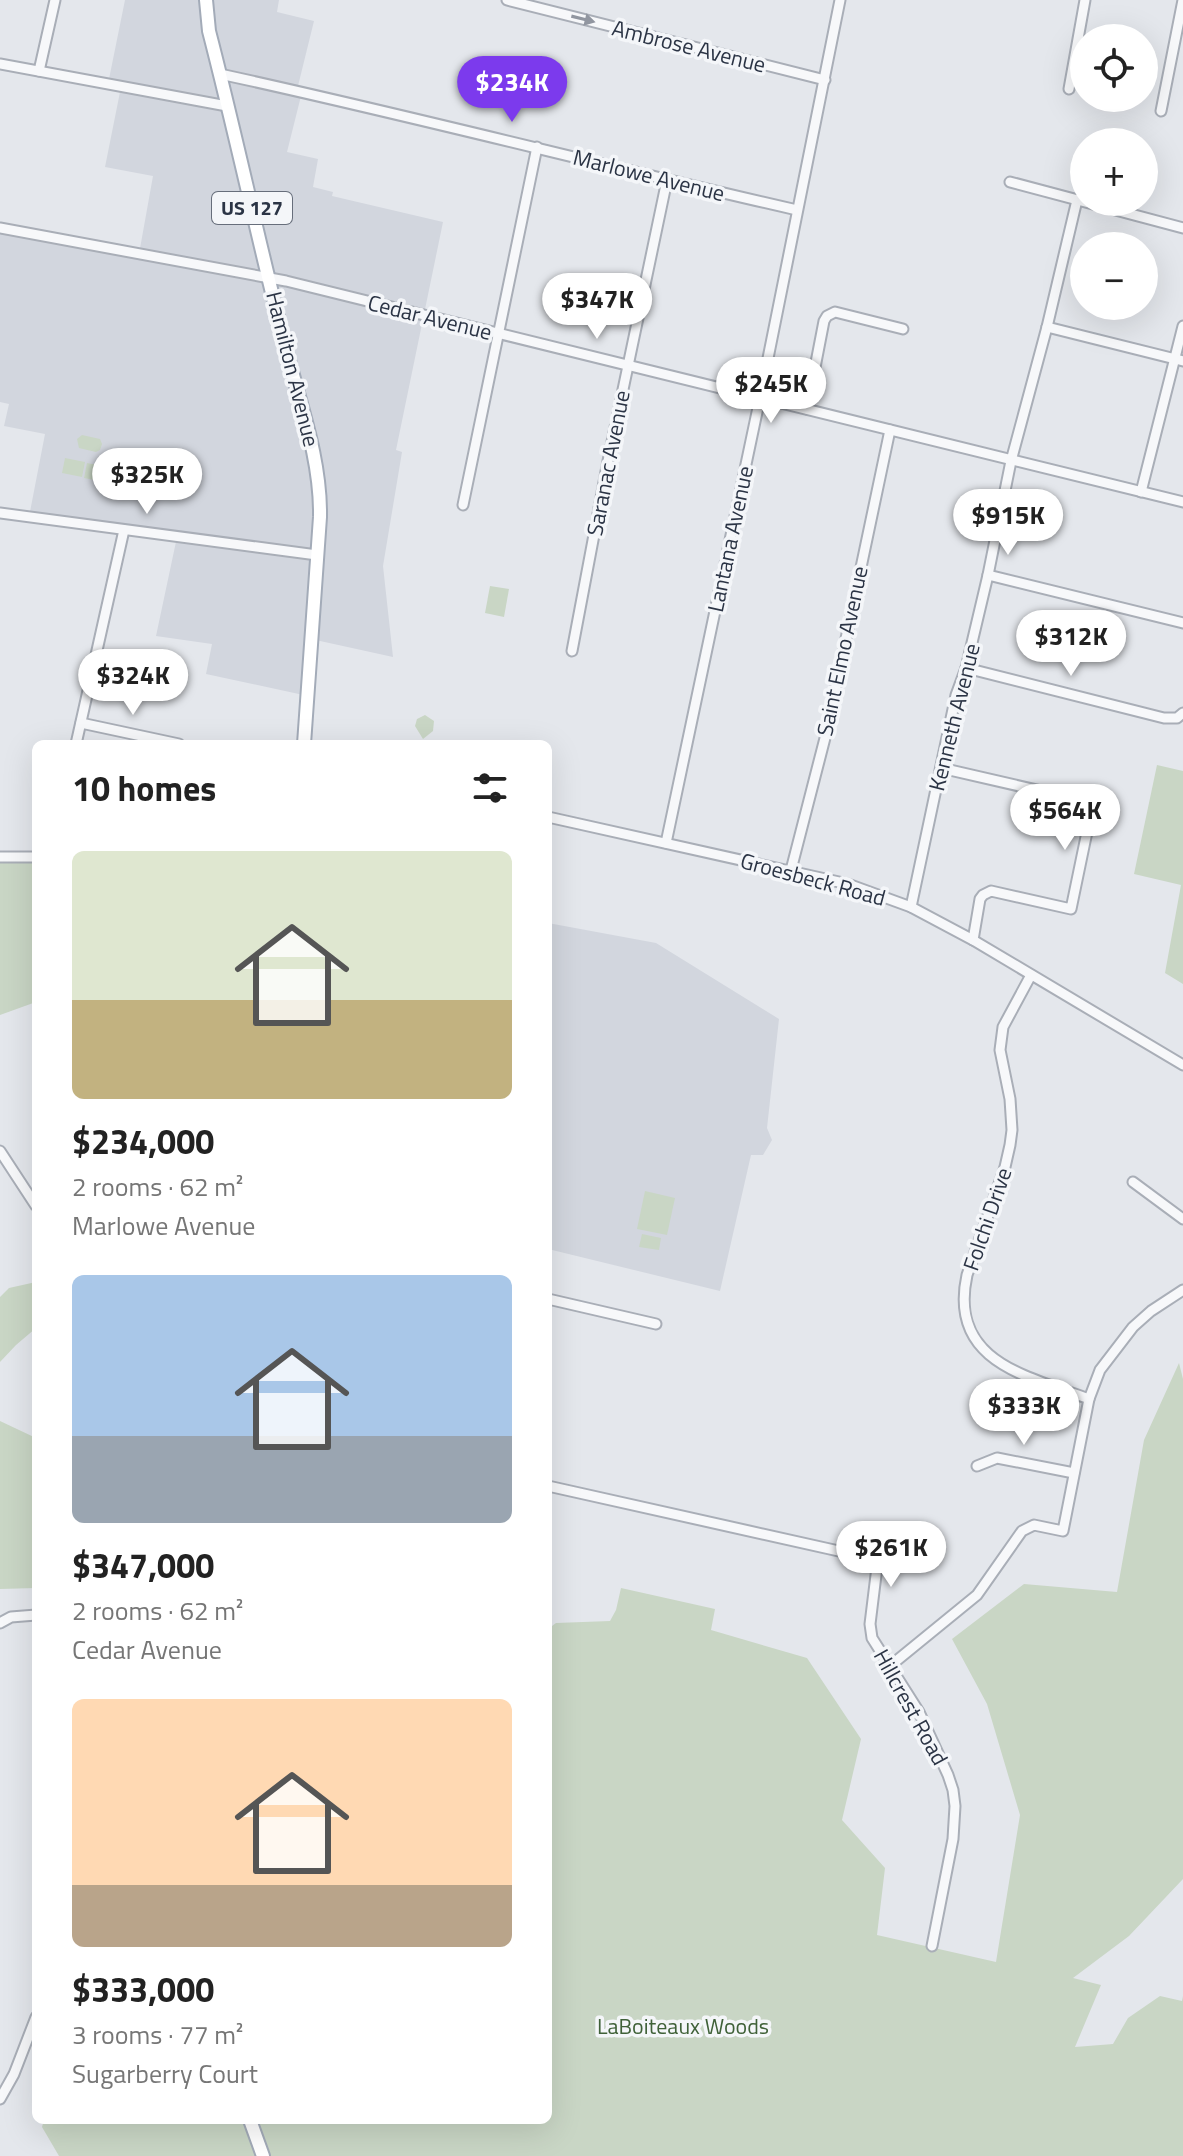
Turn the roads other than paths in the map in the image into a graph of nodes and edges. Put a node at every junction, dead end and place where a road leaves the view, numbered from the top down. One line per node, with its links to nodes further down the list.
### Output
1 (55, 0): 8 (street)
2 (206, 0): 9 (main road, Hamilton Avenue / US 127)
3 (507, 0): 10 (street, Ambrose Avenue, one-way to 10)
4 (840, 0): 10 (street, Lantana Avenue)
5 (1085, 0): 11 (street)
6 (1183, 0): 13 (street)
7 (0, 64): 8 (street)
8 (39, 71): 12 (street)
9 (220, 74): 12 (main road, Hamilton Avenue / US 127); 14 (street, Marlowe Avenue)
10 (825, 80): 18 (street, Lantana Avenue)
11 (1069, 89)
12 (227, 106): 23 (main road, Hamilton Avenue / US 127)
13 (1161, 111)
14 (537, 147): 15 (street, Marlowe Avenue); 27 (street)
15 (667, 180): 18 (street, Marlowe Avenue); 29 (street, Saranac Avenue)
16 (1010, 182): 17 (street)
17 (1070, 198)
18 (797, 210): 30 (street, Lantana Avenue)
19 (1073, 216): 25 (street, Kenneth Avenue)
20 (1138, 216): 22 (street)
21 (0, 228): 23 (street, Cedar Avenue)
22 (1183, 228)
23 (270, 279): 27 (street, Cedar Avenue); 39 (main road, Hamilton Avenue / US 127)
24 (1183, 326): 28 (street)
25 (1047, 327): 28 (street); 33 (street, Kenneth Avenue)
26 (903, 329): 31 (street)
27 (499, 334): 29 (street, Cedar Avenue); 36 (street)
28 (1179, 360): 34 (street)
29 (627, 366): 30 (street, Cedar Avenue); 42 (street, Saranac Avenue)
30 (760, 398): 31 (street, Cedar Avenue); 51 (street, Lantana Avenue)
31 (807, 409): 32 (street, Cedar Avenue)
32 (890, 430): 33 (street, Cedar Avenue); 54 (street, Saint Elmo Avenue)
33 (1011, 461): 34 (street, Cedar Avenue); 40 (street, Kenneth Avenue)
34 (1141, 492): 35 (street, Cedar Avenue)
35 (1183, 502)
36 (463, 505)
37 (0, 513): 38 (street)
38 (124, 530): 39 (street); 45 (street)
39 (317, 555): 48 (main road, Hamilton Avenue / US 127)
40 (988, 575): 41 (street); 43 (street, Kenneth Avenue)
41 (1183, 623)
42 (572, 651)
43 (966, 668): 44 (street); 49 (street, Kenneth Avenue)
44 (1183, 713)
45 (81, 723): 46 (street); 47 (street)
46 (77, 740)
47 (160, 740)
48 (304, 740)
49 (941, 768): 55 (street, Kenneth Avenue); 56 (street)
50 (552, 818): 51 (street, Groesbeck Road)
51 (666, 843): 54 (street, Groesbeck Road)
52 (0, 857): 53 (street)
53 (32, 857)
54 (791, 870): 55 (street, Groesbeck Road)
55 (911, 907): 56 (street, Groesbeck Road)
56 (973, 940): 57 (street, Groesbeck Road)
57 (1031, 975): 58 (street, Groesbeck Road); 66 (street, Folchi Drive)
58 (1183, 1065)
59 (0, 1151): 61 (street)
60 (1133, 1182): 62 (street)
61 (32, 1200)
62 (1183, 1219)
63 (1183, 1290): 66 (street)
64 (552, 1300): 65 (street)
65 (656, 1324)
66 (1089, 1399): 68 (street)
67 (977, 1466): 68 (street)
68 (1074, 1473): 72 (street)
69 (552, 1487): 72 (street, Hillcrest Road)
70 (32, 1615): 71 (street)
71 (0, 1623)
72 (890, 1666): 73 (street, Hillcrest Road)
73 (932, 1946)
74 (32, 2028): 75 (street)
75 (0, 2099)
76 (251, 2124): 77 (main road)
77 (263, 2156)

